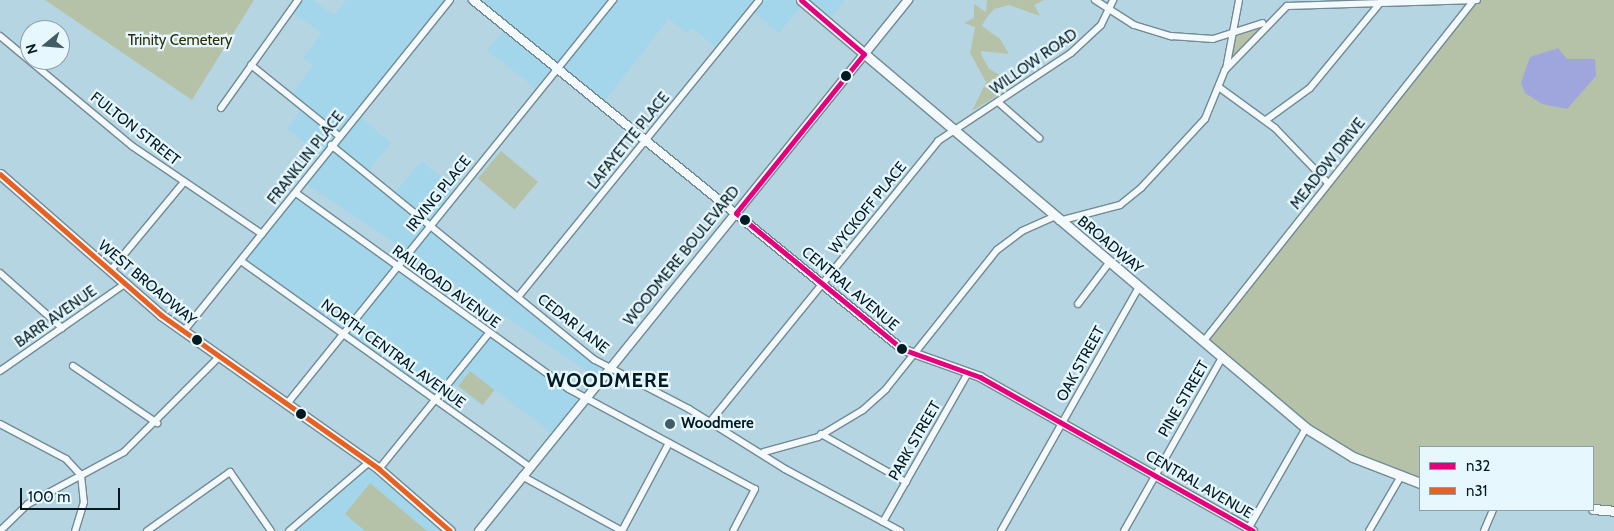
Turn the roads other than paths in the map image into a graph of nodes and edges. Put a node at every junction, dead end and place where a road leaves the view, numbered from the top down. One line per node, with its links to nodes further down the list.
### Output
1 (298, 0): 19 (street)
2 (450, 0): 27 (street, FRANKLIN PLACE)
3 (474, 0): 20 (street, CENTRAL AVENUE)
4 (613, 0): 20 (street, IRVING PLACE)
5 (759, 0): 29 (street, LAFAYETTE PLACE)
6 (801, 0): 18 (main road, BROADWAY)
7 (908, 0): 18 (street, WOODMERE BOULEVARD)
8 (1095, 0): 14 (street)
9 (1113, 0): 14 (street, WILLOW ROAD)
10 (1239, 0): 17 (street)
11 (1338, 1): 13 (street); 15 (street)
12 (1474, 1): 13 (street); 33 (street, MEADOW DRIVE)
13 (1382, 2): 25 (street)
14 (1109, 10): 17 (street); 23 (street, WILLOW ROAD)
15 (1272, 17): 17 (street); 21 (street)
16 (0, 36): 32 (street, FULTON STREET)
17 (1230, 37): 21 (street)
18 (864, 54): 26 (main road, BROADWAY); 35 (street, WOODMERE BOULEVARD)
19 (251, 65): 24 (street); 27 (street)
20 (558, 68): 29 (street, CENTRAL AVENUE); 37 (street, IRVING PLACE)
21 (1225, 70): 22 (street)
22 (1220, 88): 25 (street); 36 (street)
23 (998, 102): 26 (street, WILLOW ROAD); 28 (street)
24 (221, 108)
25 (1266, 120): 33 (street)
26 (954, 131): 36 (main road, BROADWAY); 45 (street, WYCKOFF PLACE)
27 (339, 136): 30 (street, FRANKLIN PLACE)
28 (1038, 138)
29 (646, 140): 35 (street, CENTRAL AVENUE); 47 (street, LAFAYETTE PLACE)
30 (331, 145): 34 (street, FRANKLIN PLACE); 37 (street, CEDAR LANE)
31 (0, 174): 42 (main road, WEST BROADWAY)
32 (184, 182): 38 (street, FULTON STREET); 42 (street)
33 (1328, 183): 53 (street, MEADOW DRIVE)
34 (296, 193): 38 (street, FRANKLIN PLACE); 41 (street, RAILROAD AVENUE)
35 (736, 213): 45 (street, CENTRAL AVENUE); 58 (street, WOODMERE BOULEVARD)
36 (1057, 219): 40 (main road, BROADWAY); 54 (street)
37 (430, 226): 41 (street, IRVING PLACE); 47 (street, CEDAR LANE)
38 (262, 234): 39 (street, FRANKLIN PLACE)
39 (242, 261): 50 (street, FRANKLIN PLACE); 51 (street, NORTH CENTRAL AVENUE)
40 (1109, 263): 46 (main road, BROADWAY); 48 (street)
41 (396, 267): 51 (street, IRVING PLACE); 52 (street, RAILROAD AVENUE)
42 (111, 270): 44 (main road, WEST BROADWAY)
43 (0, 273): 49 (street)
44 (126, 283): 49 (street, BARR AVENUE); 50 (main road, WEST BROADWAY)
45 (823, 283): 54 (street, CENTRAL AVENUE); 64 (street, WYCKOFF PLACE)
46 (1139, 287): 53 (main road, BROADWAY); 66 (street, OAK STREET)
47 (518, 297): 58 (street, CEDAR LANE)
48 (1078, 304)
49 (62, 328): 59 (street, BARR AVENUE)
50 (183, 332): 55 (main road, WEST BROADWAY)
51 (345, 334): 62 (street, NORTH CENTRAL AVENUE); 63 (street, IRVING PLACE)
52 (489, 334): 61 (street, RAILROAD AVENUE); 62 (street)
53 (1203, 342): 56 (main road, BROADWAY)
54 (912, 353): 60 (street, CENTRAL AVENUE); 69 (street)
55 (218, 358): 63 (main road, WEST BROADWAY); 65 (street)
56 (1222, 358): 68 (main road, BROADWAY); 77 (street, PINE STREET)
57 (74, 366): 65 (street)
58 (610, 368): 61 (street, WOODMERE BOULEVARD); 64 (street, CEDAR LANE)
59 (0, 371)
60 (968, 373): 66 (street, CENTRAL AVENUE); 79 (street, PARK STREET)
61 (585, 397): 70 (street, RAILROAD AVENUE); 73 (street, WOODMERE BOULEVARD)
62 (435, 400): 73 (street, NORTH CENTRAL AVENUE); 74 (street)
63 (286, 405): 72 (main road, WEST BROADWAY)
64 (710, 422): 71 (street, CEDAR LANE)
65 (157, 423): 75 (street)
66 (1062, 423): 77 (street, CENTRAL AVENUE); 97 (street, OAK STREET)
67 (0, 424): 75 (street)
68 (1306, 428): 78 (main road, BROADWAY); 86 (street)
69 (821, 434): 71 (street); 79 (street)
70 (669, 442): 85 (street, RAILROAD AVENUE); 94 (street)
71 (764, 452): 84 (street, CEDAR LANE)
72 (368, 463): 74 (main road, WEST BROADWAY); 91 (street)
73 (530, 467): 76 (street, WOODMERE BOULEVARD)
74 (379, 469): 92 (main road, WEST BROADWAY)
75 (81, 476): 87 (street); 88 (street)
76 (522, 476): 93 (street, WOODMERE BOULEVARD); 94 (street)
77 (1155, 476): 86 (street, CENTRAL AVENUE); 98 (street, PINE STREET)
78 (1401, 476): 80 (main road, BROADWAY); 99 (street)
79 (906, 482): 84 (street, PARK STREET)
80 (1419, 483)
81 (1594, 509): 83 (main road)
82 (1494, 511): 100 (street)
83 (1614, 511)
84 (883, 522): 96 (street, CEDAR LANE)
85 (734, 529): 95 (street)
86 (1249, 530)
87 (0, 531)
88 (75, 531)
89 (147, 531): 90 (street)
90 (271, 531)
91 (289, 531)
92 (450, 531)
93 (479, 531)
94 (622, 531)
95 (743, 531)
96 (900, 531)
97 (1001, 531)
98 (1124, 531)
99 (1370, 531)
100 (1484, 531)

